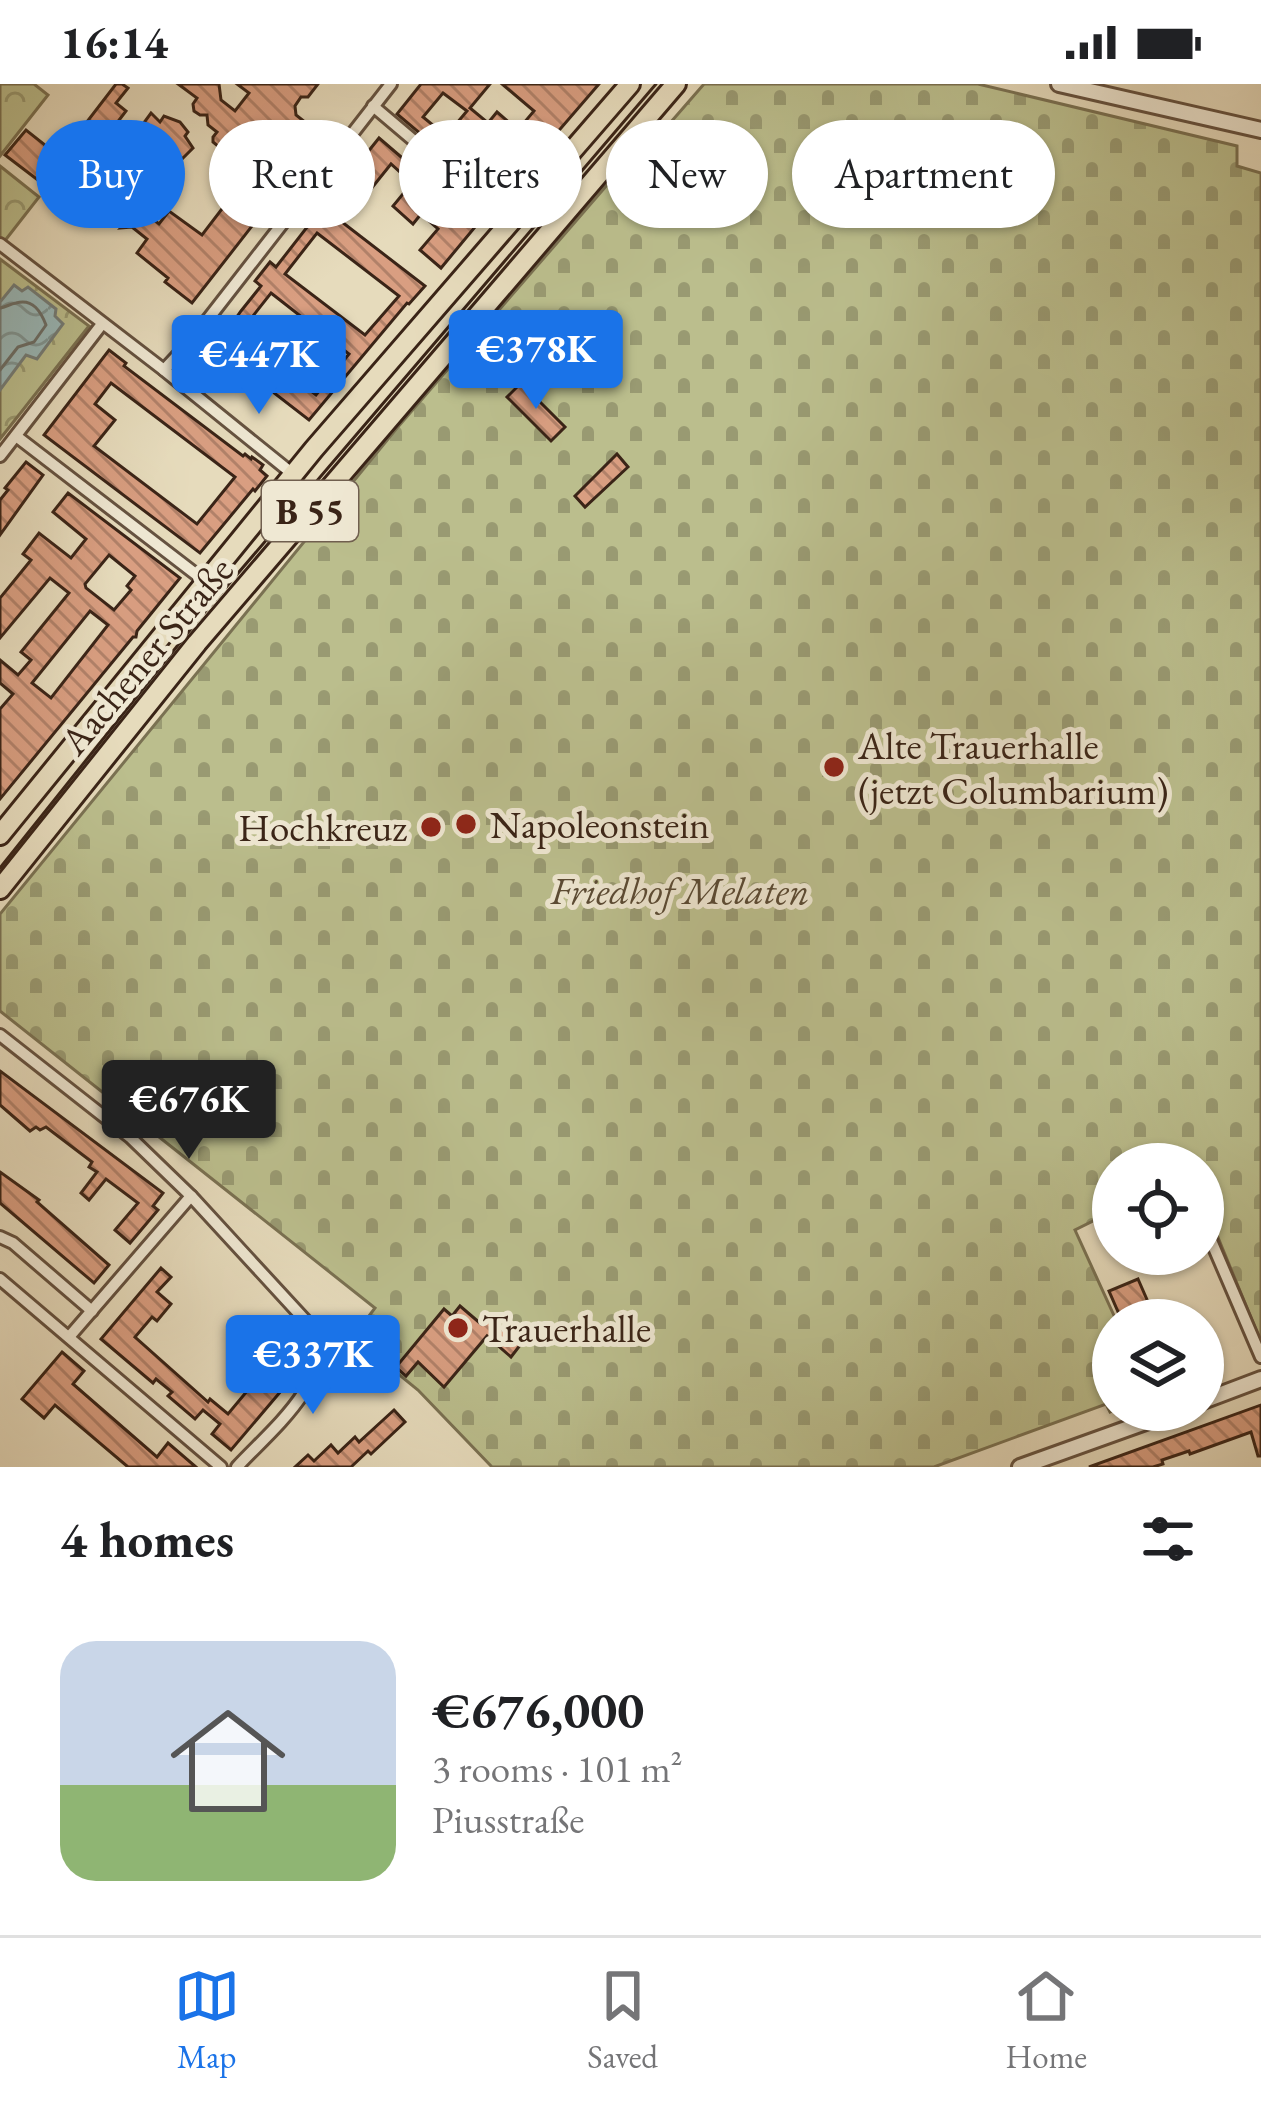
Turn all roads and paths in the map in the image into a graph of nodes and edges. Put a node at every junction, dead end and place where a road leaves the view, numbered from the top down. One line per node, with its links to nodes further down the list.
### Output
1 (391, 84): 5 (street)
2 (630, 84): 8 (main road, Aachener Straße / B 55)
3 (676, 84): 18 (main road, Aachener Straße / B 55)
4 (1059, 84): 7 (street)
5 (373, 106): 6 (street); 12 (street)
6 (399, 128)
7 (1261, 130)
8 (582, 140)
9 (506, 228): 15 (main road, Aachener Straße / B 55)
10 (0, 244): 11 (street)
11 (102, 324): 12 (street); 13 (street)
12 (164, 370): 15 (street)
13 (16, 436): 14 (street); 16 (street)
14 (0, 456)
15 (293, 475): 16 (main road, Aachener Straße / B 55)
16 (206, 582): 17 (main road, Aachener Straße / B 55)
17 (0, 835)
18 (0, 889)
19 (0, 1035): 20 (street)
20 (191, 1196): 24 (street); 31 (street)
21 (0, 1237): 24 (street)
22 (1224, 1271): 26 (street)
23 (0, 1279): 25 (street)
24 (92, 1311): 25 (street)
25 (69, 1337): 30 (street)
26 (1261, 1357)
27 (1261, 1379): 28 (street)
28 (1224, 1393)
29 (1120, 1431): 32 (street)
30 (221, 1467)
31 (237, 1467)
32 (1020, 1467)

